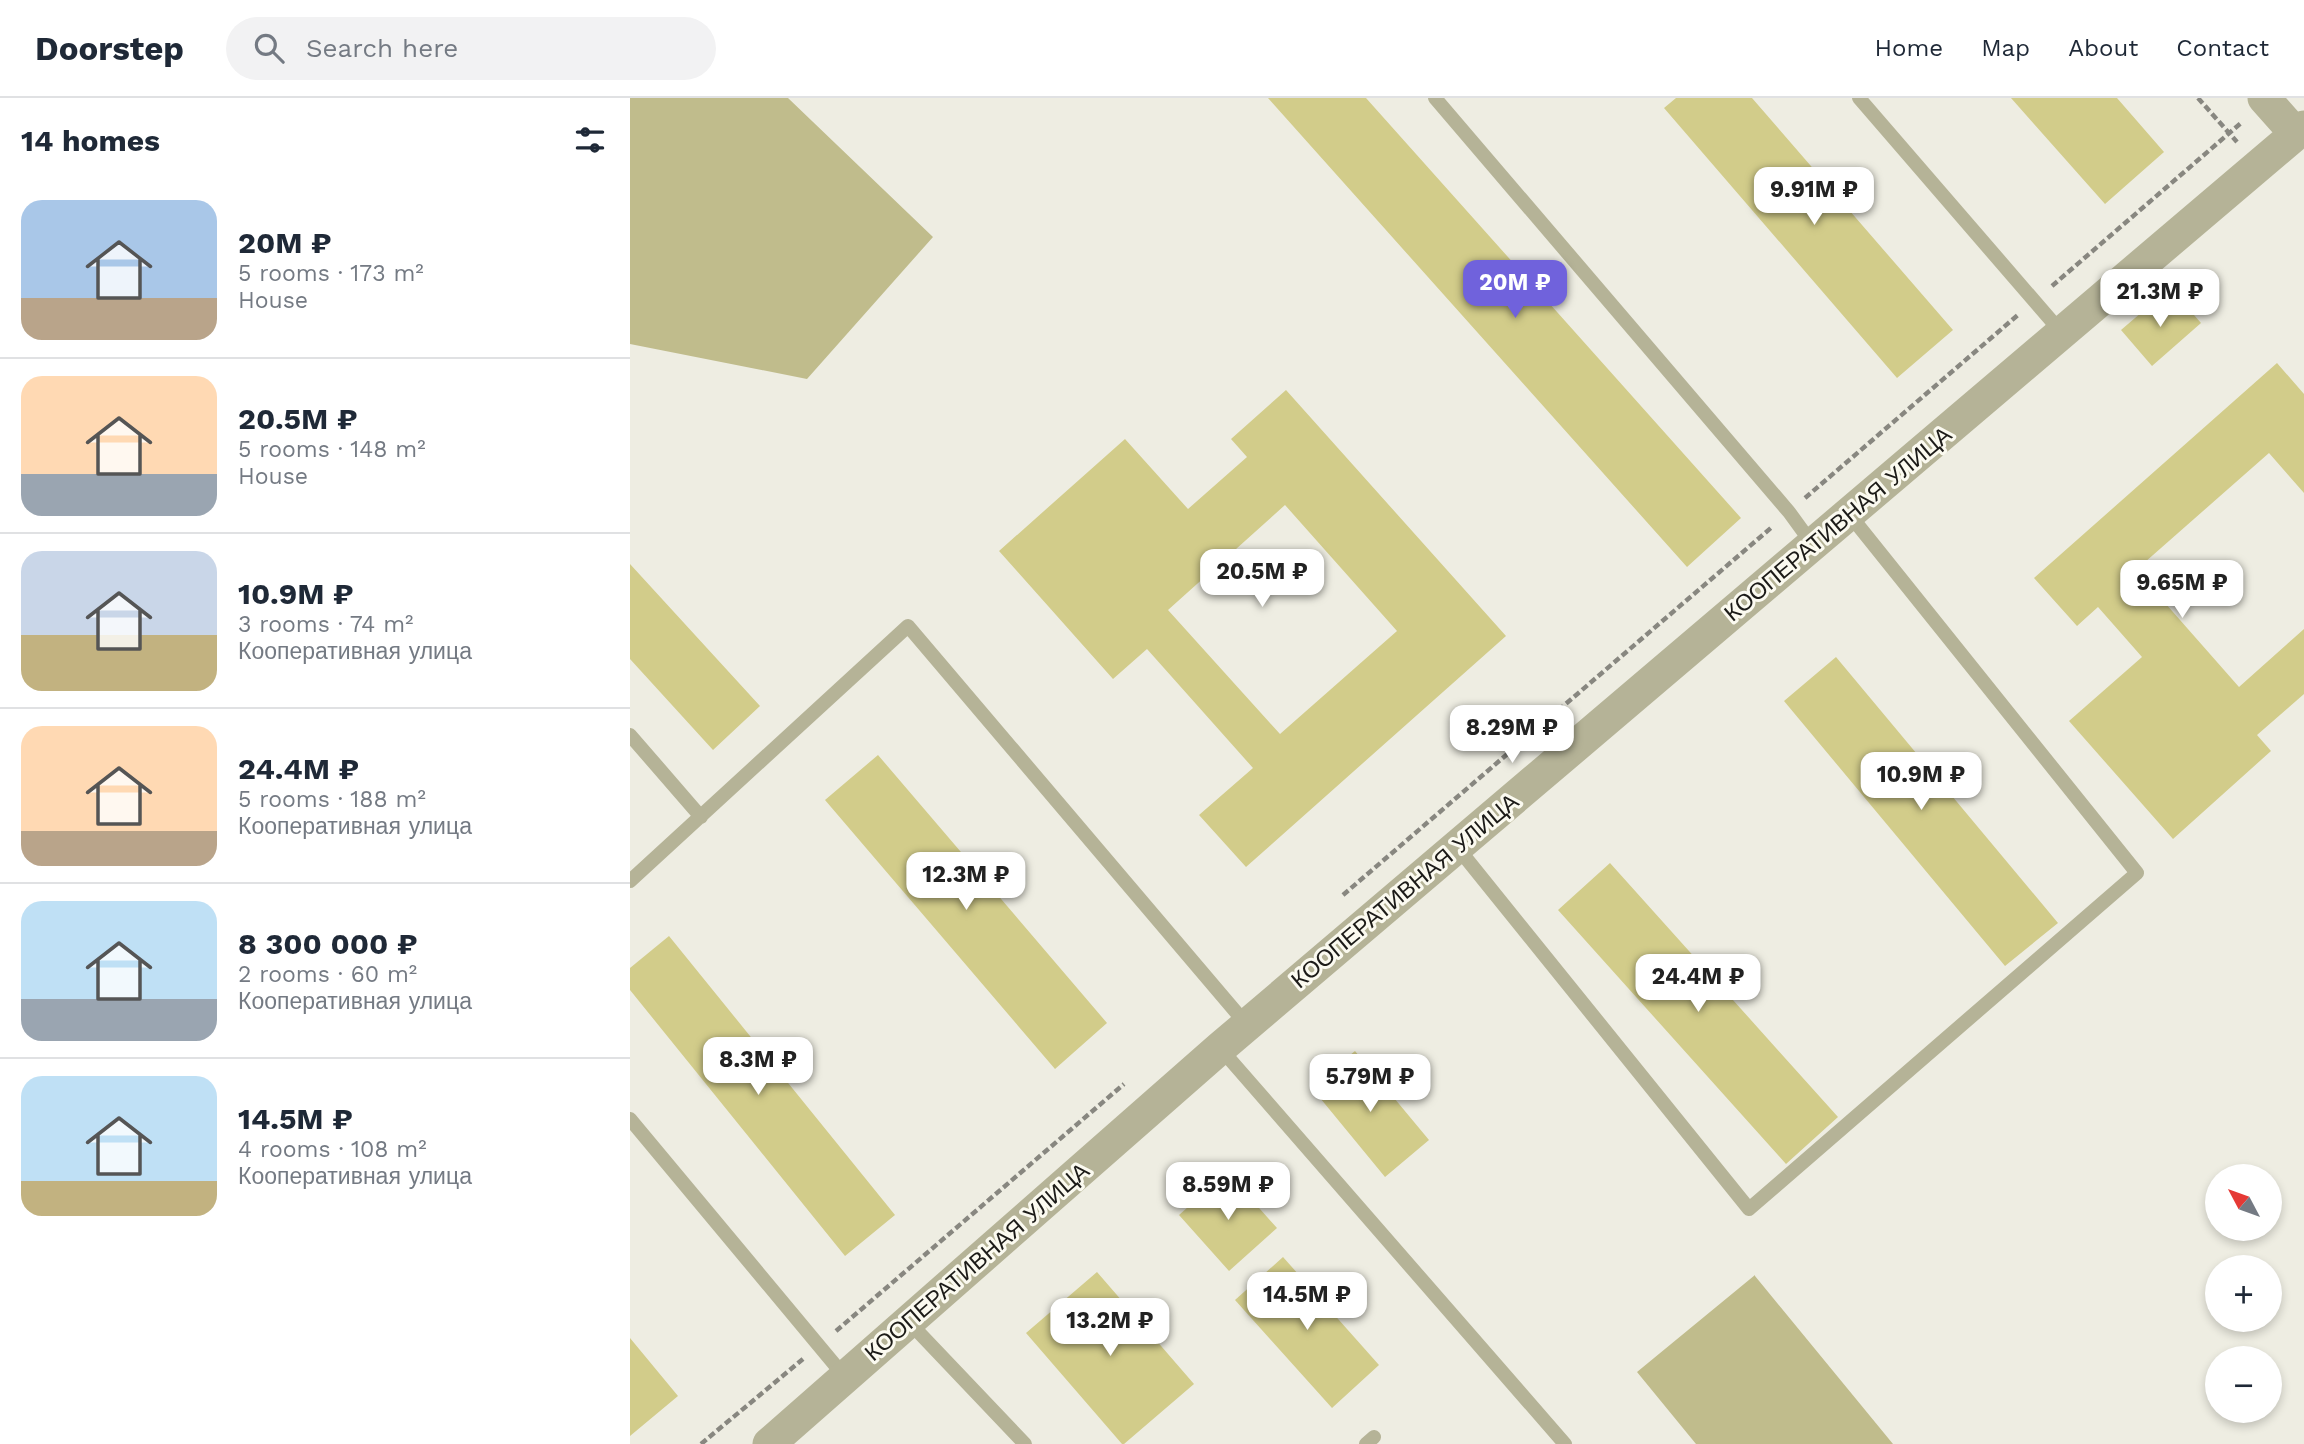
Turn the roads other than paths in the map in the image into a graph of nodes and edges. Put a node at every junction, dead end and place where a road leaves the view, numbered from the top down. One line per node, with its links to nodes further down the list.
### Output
1 (1435, 98): 7 (lane)
2 (1859, 98): 5 (lane)
3 (2266, 99): 4 (street)
4 (2300, 131): 5 (street, КООПЕРАТИВНАЯ УЛИЦА)
5 (2062, 332): 6 (street, КООПЕРАТИВНАЯ УЛИЦА)
6 (1849, 514): 7 (street, КООПЕРАТИВНАЯ УЛИЦА); 10 (lane)
7 (1813, 545): 10 (street, КООПЕРАТИВНАЯ УЛИЦА)
8 (630, 735): 9 (lane)
9 (701, 817): 11 (lane); 12 (lane)
10 (1457, 847): 12 (street, КООПЕРАТИВНАЯ УЛИЦА)
11 (630, 881)
12 (1247, 1025): 13 (street, КООПЕРАТИВНАЯ УЛИЦА)
13 (1220, 1048): 15 (street, КООПЕРАТИВНАЯ УЛИЦА); 19 (lane)
14 (630, 1119): 16 (lane)
15 (908, 1321): 16 (street, КООПЕРАТИВНАЯ УЛИЦА); 18 (lane)
16 (846, 1378): 17 (street, КООПЕРАТИВНАЯ УЛИЦА)
17 (769, 1444)
18 (1025, 1444)
19 (1565, 1444)

